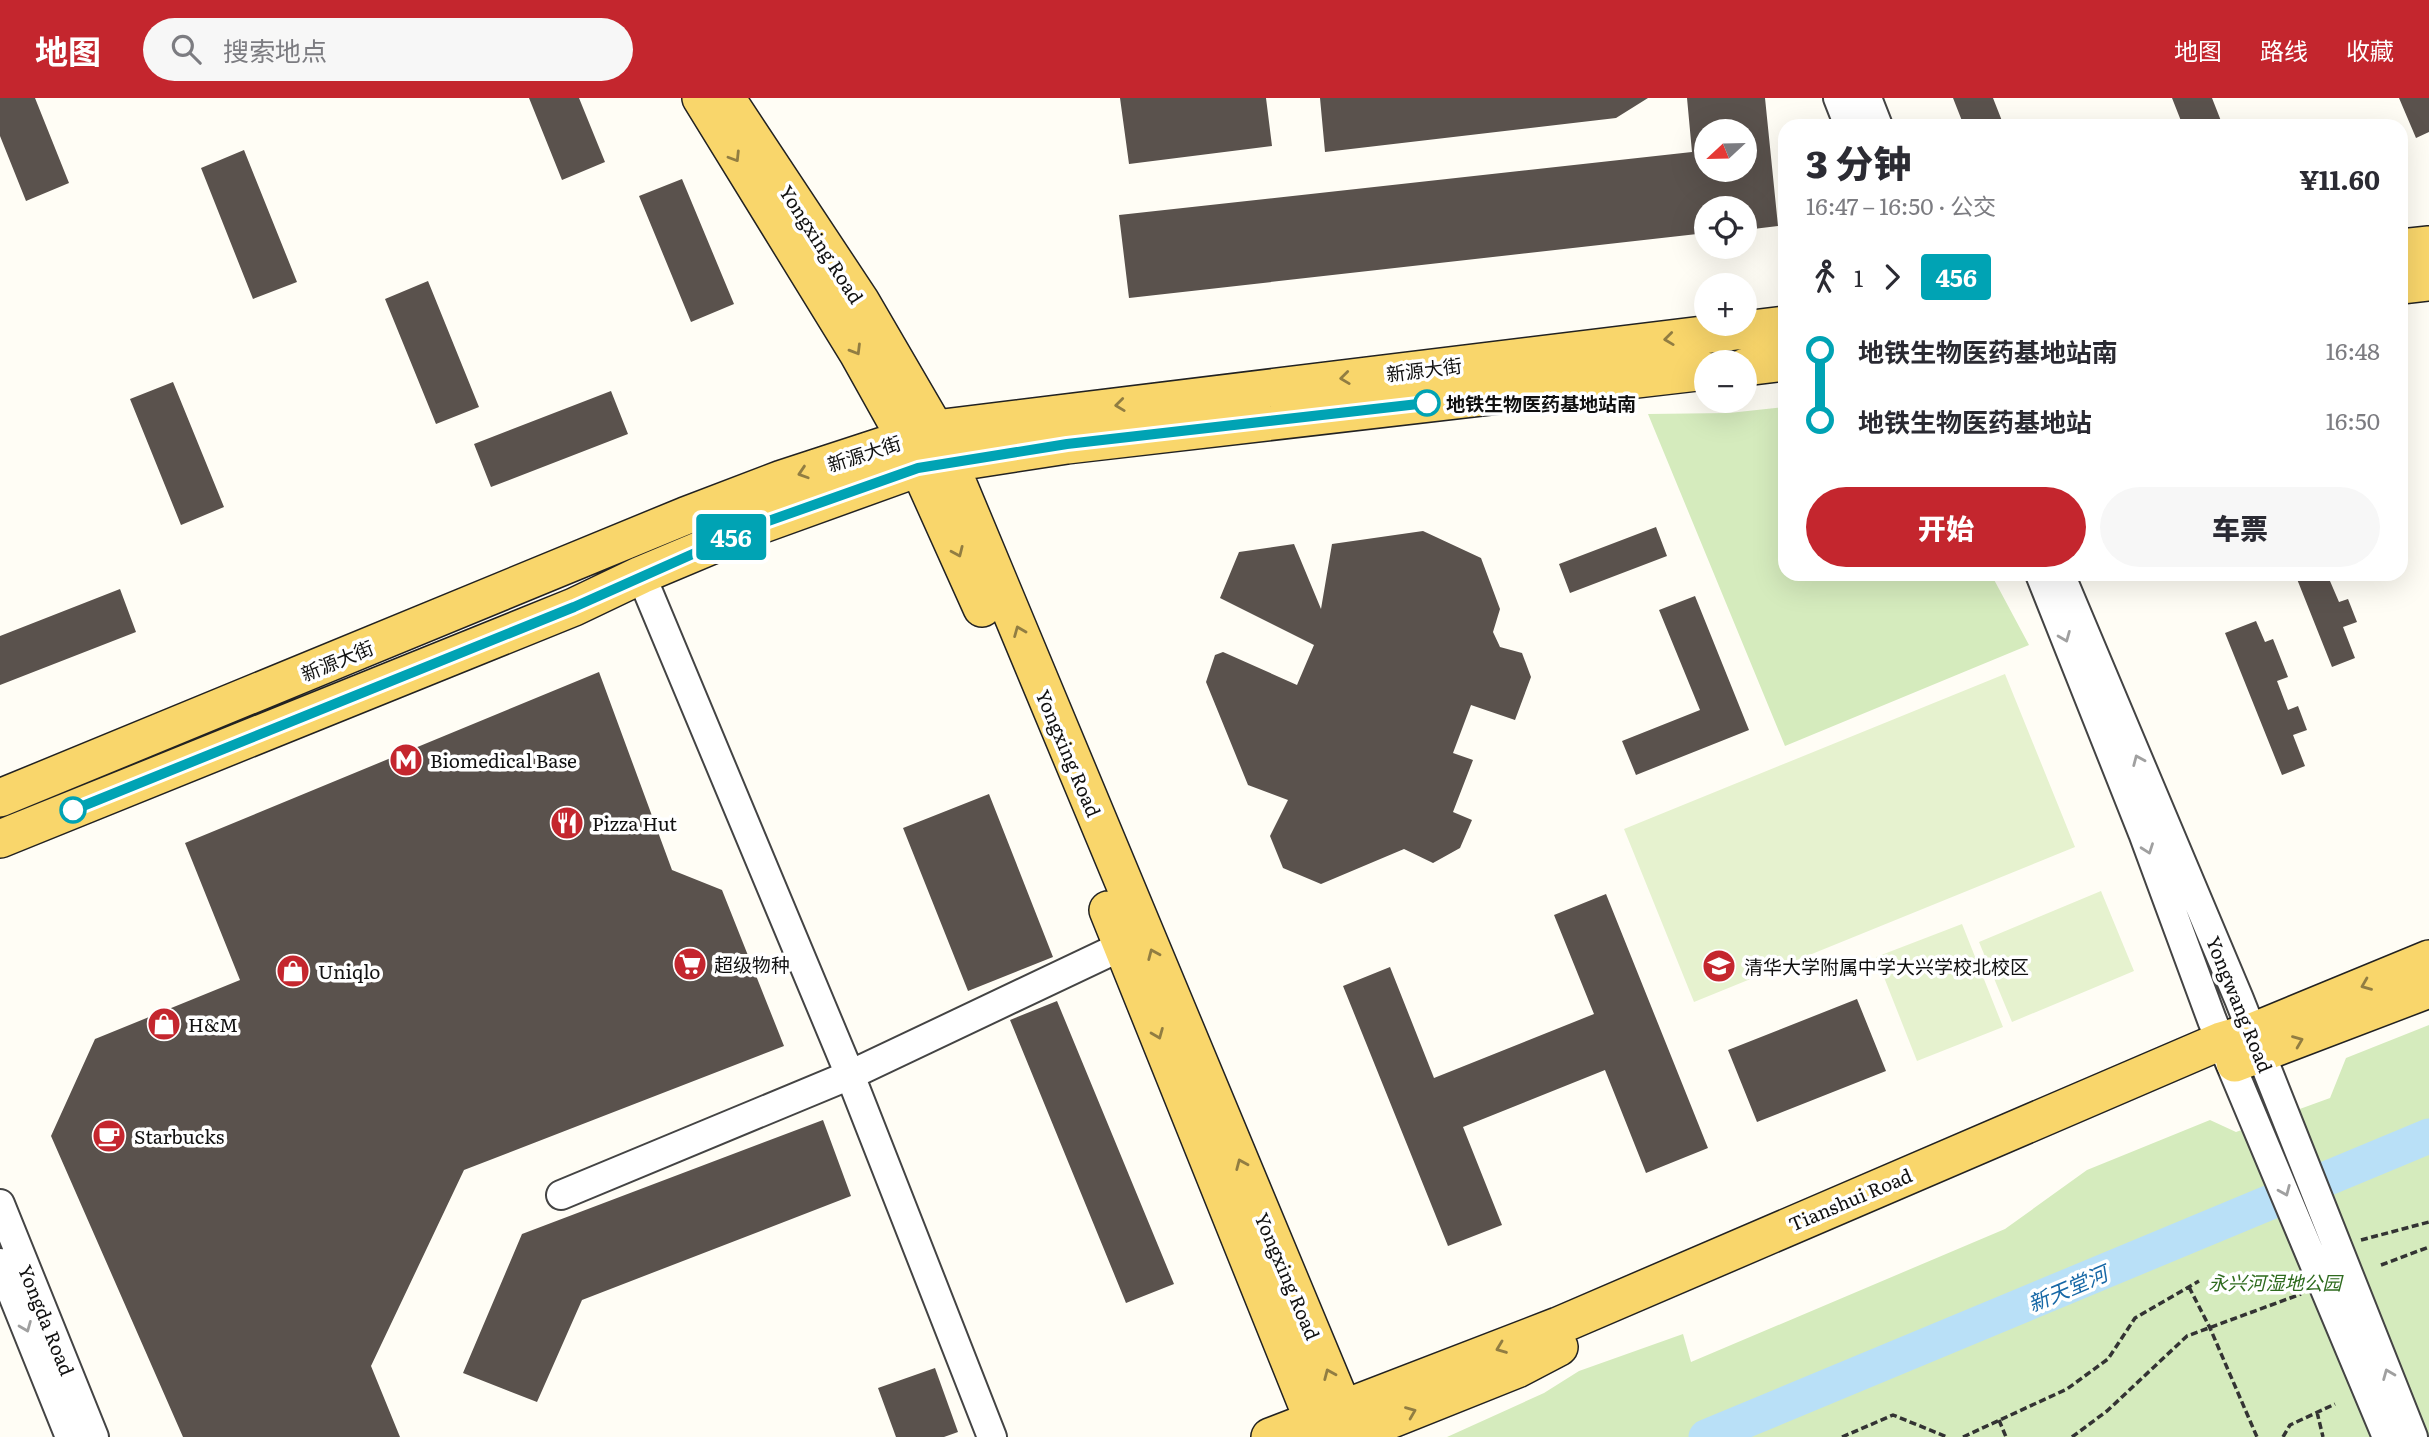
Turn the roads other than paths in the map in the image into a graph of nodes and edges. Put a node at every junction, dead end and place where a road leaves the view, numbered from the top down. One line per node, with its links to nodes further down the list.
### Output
1 (701, 98): 15 (main road, Yongxing Road, one-way to 15)
2 (726, 98): 15 (main road, Yongxing Road)
3 (1838, 98): 5 (street)
4 (1867, 98): 6 (street)
5 (1847, 119)
6 (1875, 119)
7 (2429, 245): 8 (main road)
8 (2408, 247)
9 (2429, 282): 10 (main road)
10 (2408, 284)
11 (1778, 326): 15 (main road, 新源大街, one-way to 15)
12 (1778, 363): 13 (main road)
13 (1757, 366)
14 (1694, 372): 15 (main road, 新源大街)
15 (927, 450): 16 (main road, 新源大街); 19 (main road, 新源大街, one-way to 19); 21 (main road, Yongxing Road, one-way to 21); 30 (main road, Yongxing Road, one-way to 15)
16 (641, 575): 20 (main road, 新源大街); 25 (street)
17 (2043, 581): 24 (street, Yongwang Road, one-way to 24)
18 (2063, 581): 24 (street, Yongwang Road, one-way to 18)
19 (0, 798)
20 (0, 839)
21 (1122, 946): 25 (street); 30 (main road, Yongxing Road, one-way to 30)
22 (2429, 959): 24 (main road, Tianshui Road, one-way to 24)
23 (2429, 989): 24 (main road, Tianshui Road, one-way to 23)
24 (2241, 1048): 28 (street, Yongwang Road); 28 (street, Yongwang Road, one-way to 28); 30 (main road, Tianshui Road)
25 (850, 1075): 26 (street); 33 (street)
26 (561, 1195)
27 (0, 1204): 32 (street, Yongda Road)
28 (2338, 1251): 35 (street, Yongwang Road); 36 (street, Yongwang Road, one-way to 28)
29 (0, 1263): 31 (street, Yongda Road, one-way to 31)
30 (1339, 1429): 34 (main road, Tianshui Road)
31 (70, 1437)
32 (94, 1437)
33 (992, 1437)
34 (1270, 1437)
35 (2387, 1437)
36 (2413, 1437)

